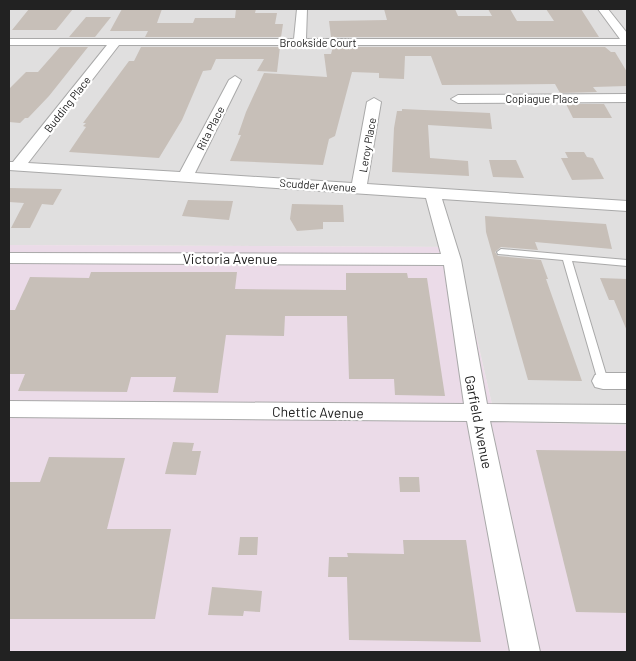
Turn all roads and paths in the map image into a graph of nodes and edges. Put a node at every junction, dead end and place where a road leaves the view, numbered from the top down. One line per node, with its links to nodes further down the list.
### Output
1 (302, 9): 6 (street)
2 (603, 9): 3 (street)
3 (627, 41): 6 (street, Brookside Court)
4 (9, 42): 5 (street, Brookside Court)
5 (116, 42): 6 (street, Brookside Court); 11 (street, Budding Place)
6 (300, 42)
7 (235, 80): 12 (street, Rita Place)
8 (627, 98): 9 (street, Copiague Place)
9 (458, 99)
10 (374, 102): 13 (street, Leroy Place)
11 (13, 166): 12 (street, Scudder Avenue)
12 (186, 176): 13 (street, Scudder Avenue)
13 (359, 188): 14 (street, Scudder Avenue)
14 (432, 192): 15 (street, Scudder Avenue); 19 (street, Garfield Avenue)
15 (627, 206)
16 (501, 252): 18 (lane)
17 (9, 258): 19 (street, Victoria Avenue)
18 (567, 259): 20 (lane); 21 (lane)
19 (452, 260): 24 (street, Garfield Avenue)
20 (627, 263)
21 (603, 381): 22 (street)
22 (627, 381)
23 (9, 409): 24 (street, Chettic Avenue)
24 (477, 413): 25 (street, Chettic Avenue); 26 (street, Garfield Avenue)
25 (627, 414)
26 (525, 652)

